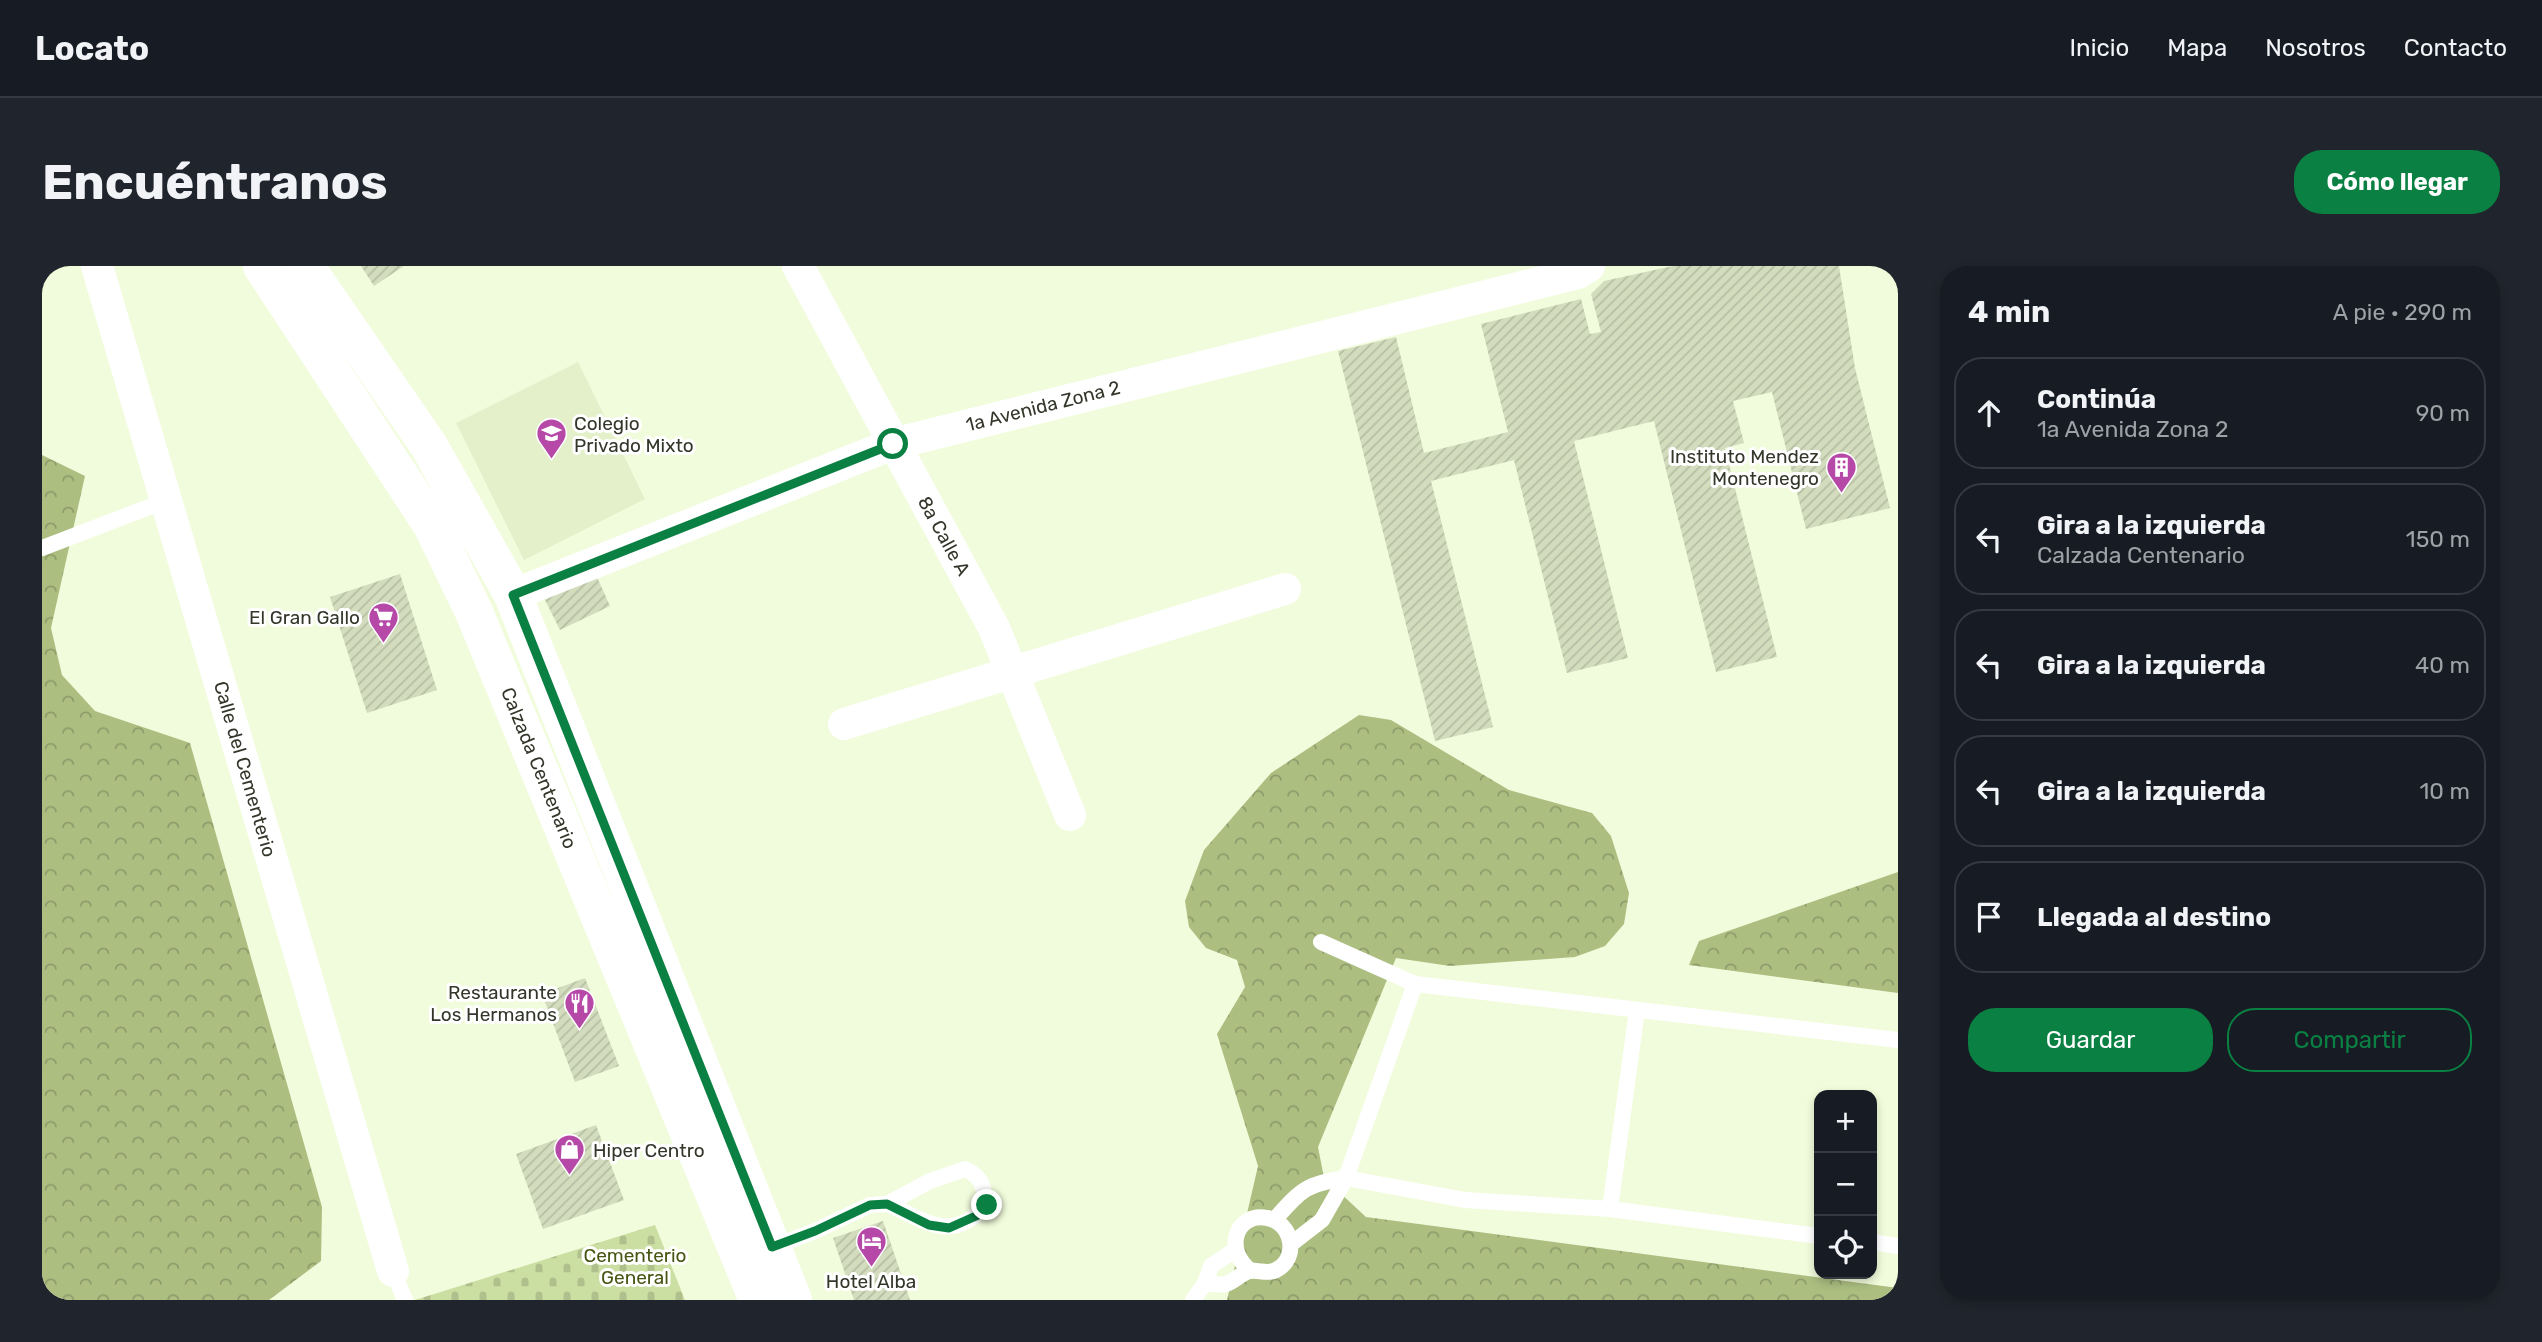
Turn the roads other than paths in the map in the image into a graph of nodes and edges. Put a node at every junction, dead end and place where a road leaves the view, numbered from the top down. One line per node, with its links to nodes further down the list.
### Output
1 (97, 266): 7 (street, Calle del Cementerio)
2 (305, 266): 10 (main road, Calzada Centenario)
3 (798, 266): 6 (street, 8a Calle A)
4 (1589, 266): 6 (street, 1a Avenida Zona 2)
5 (264, 267): 32 (main road, Calzada Centenario)
6 (893, 444): 10 (street, 1a Avenida Zona 2); 11 (street, 8a Calle A)
7 (165, 501): 8 (lane); 29 (street, Calle del Cementerio)
8 (42, 548)
9 (1285, 589): 11 (street)
10 (513, 595): 26 (main road, Calzada Centenario)
11 (1013, 674): 12 (street); 13 (street, 8a Calle A)
12 (844, 724)
13 (1070, 815)
14 (1321, 942): 15 (lane)
15 (1415, 985): 16 (lane); 18 (lane)
16 (1637, 1010): 17 (lane); 20 (lane)
17 (1898, 1040)
18 (1346, 1178): 20 (lane); 21 (lane); 24 (lane)
19 (887, 1204): 19 (lane); 26 (lane)
20 (1610, 1209): 22 (lane)
21 (1275, 1219): 24 (lane); 27 (lane)
22 (1814, 1235)
23 (1877, 1243): 25 (lane)
24 (1291, 1244): 28 (lane)
25 (1898, 1246)
26 (772, 1247): 33 (main road, Calzada Centenario)
27 (1235, 1250): 28 (lane); 30 (lane)
28 (1251, 1270): 30 (lane)
29 (393, 1271): 31 (lane)
30 (1205, 1283): 34 (lane)
31 (405, 1300)
32 (758, 1300)
33 (793, 1300)
34 (1193, 1300)

